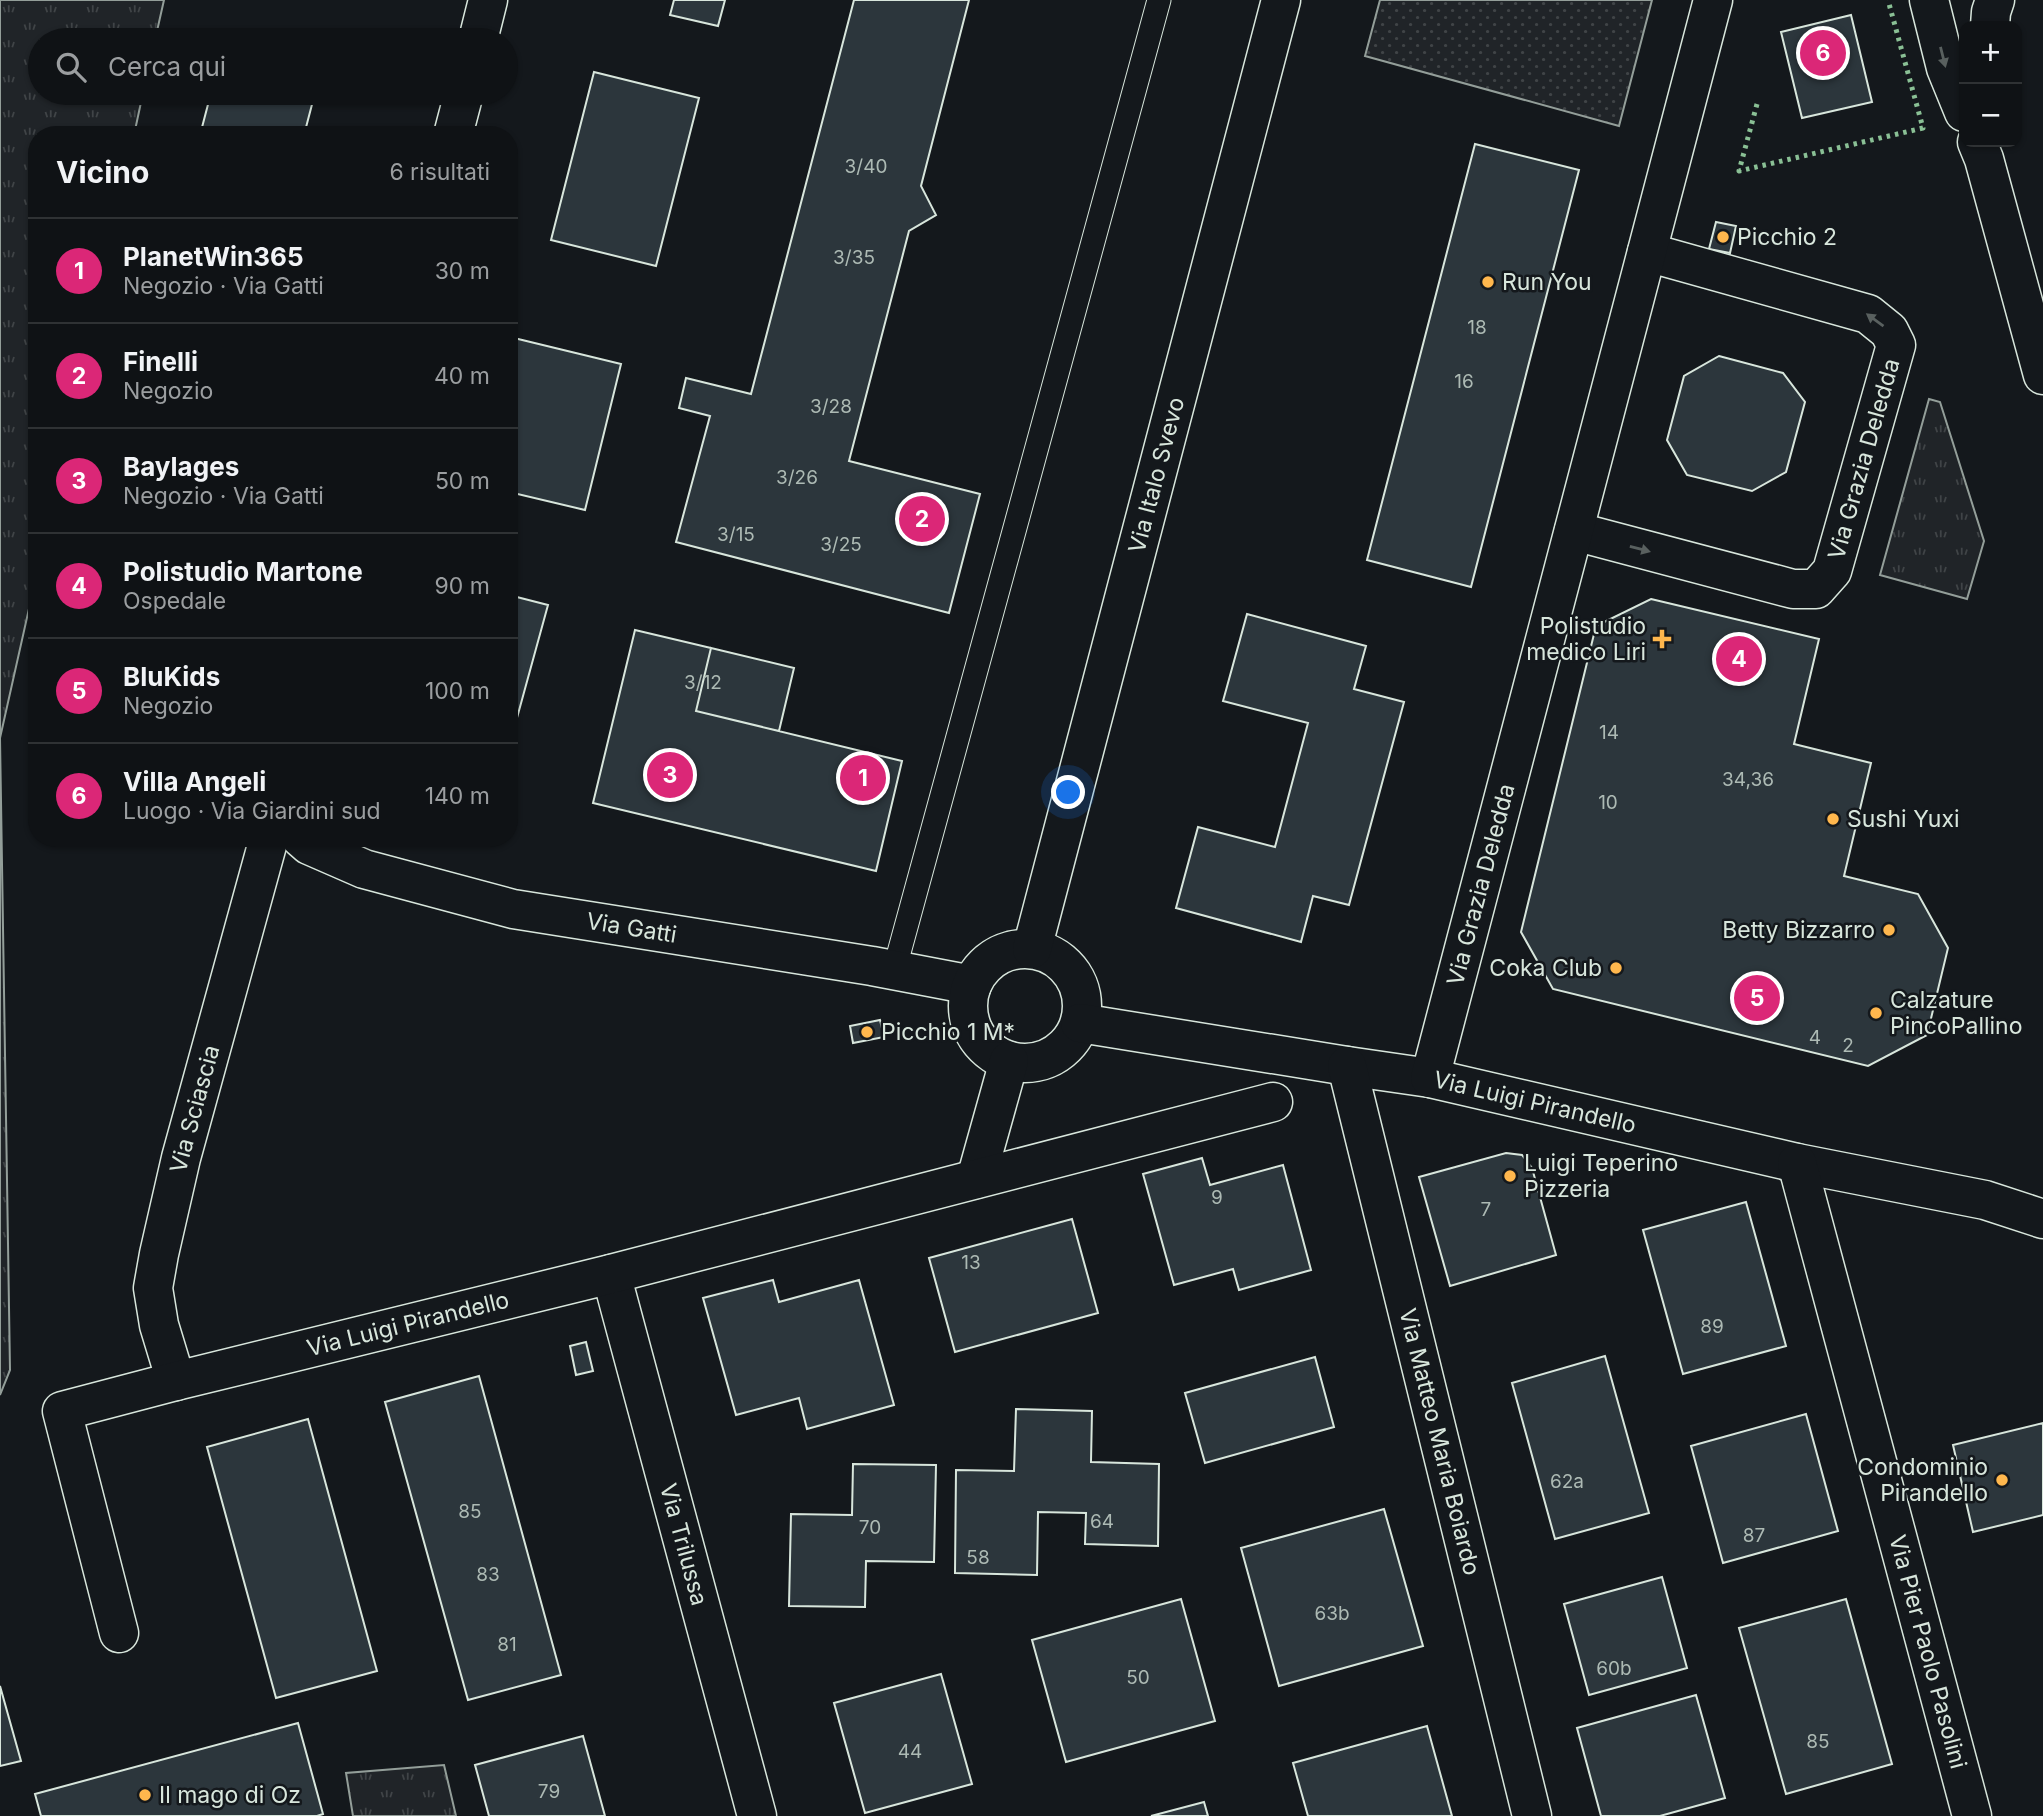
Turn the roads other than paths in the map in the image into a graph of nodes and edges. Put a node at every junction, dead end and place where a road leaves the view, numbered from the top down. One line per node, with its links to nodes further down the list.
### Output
1 (488, 0): 8 (street)
2 (1159, 0): 19 (lane)
3 (1281, 0): 18 (street, Via Italo Svevo)
4 (1713, 0): 13 (street, Via Grazia Deledda)
5 (1929, 0): 9 (street, one-way to 9)
6 (1995, 0): 7 (street)
7 (1990, 21)
8 (481, 28)
9 (1959, 100)
10 (461, 105): 11 (street)
11 (455, 126)
12 (1982, 147): 14 (street)
13 (1647, 252): 15 (street, Via Grazia Deledda); 15 (street, Via Grazia Deledda, one-way to 13)
14 (2043, 375)
15 (1574, 531): 24 (street, Via Grazia Deledda)
16 (267, 847): 32 (street, Via Sciascia)
17 (314, 847): 19 (street, Via Gatti)
18 (1032, 949): 20 (street); 21 (street)
19 (894, 971): 20 (street, Via Gatti)
20 (972, 985): 22 (street)
21 (1080, 1023): 22 (street); 23 (street, Via Luigi Pirandello)
22 (1009, 1061): 27 (street)
23 (1347, 1066): 24 (street, Via Luigi Pirandello); 35 (street, Via Matteo Maria Boiardo)
24 (1430, 1078): 26 (street, Via Luigi Pirandello)
25 (1273, 1102): 27 (street, Via Luigi Pirandello)
26 (1797, 1163): 29 (street, Via Luigi Pirandello); 36 (street, Via Pier Paolo Pasolini)
27 (976, 1179): 31 (street, Via Luigi Pirandello)
28 (2043, 1197): 29 (street, Via Luigi Pirandello)
29 (1985, 1200): 30 (street, Via Luigi Pirandello)
30 (2043, 1219)
31 (611, 1274): 32 (street, Via Luigi Pirandello); 34 (street, Via Trilussa)
32 (176, 1381): 33 (street, Via Luigi Pirandello)
33 (119, 1633)
34 (757, 1816)
35 (1532, 1816)
36 (1972, 1816)

